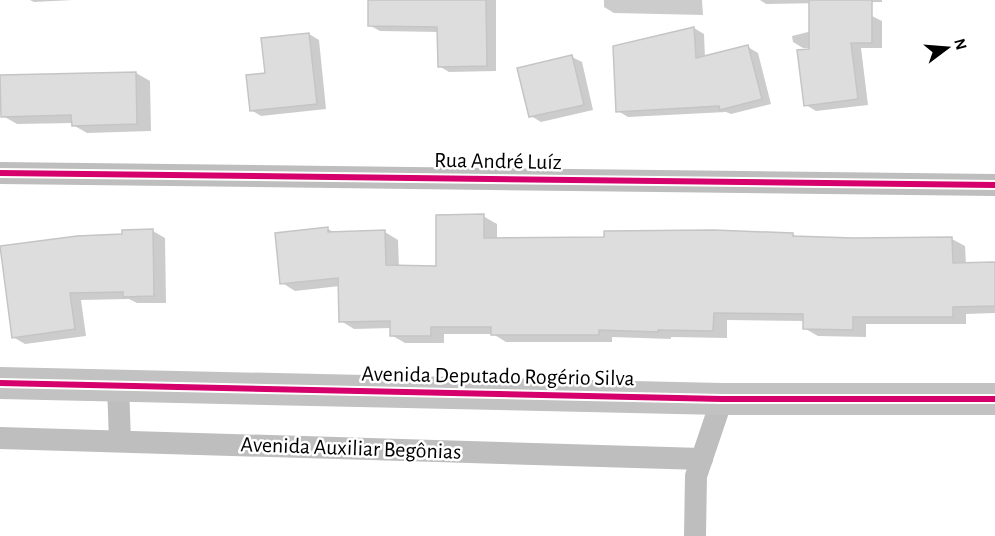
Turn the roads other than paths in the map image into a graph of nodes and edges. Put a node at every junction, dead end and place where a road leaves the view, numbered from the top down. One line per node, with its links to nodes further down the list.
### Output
1 (0, 173): 2 (street, Rua André Luíz)
2 (995, 185)
3 (0, 383): 4 (street, Avenida Deputado Rogério Silva)
4 (118, 385): 5 (street, Avenida Deputado Rogério Silva); 8 (street)
5 (722, 399): 6 (street, Avenida Deputado Rogério Silva); 9 (street)
6 (995, 399)
7 (0, 438): 8 (street, Avenida Auxiliar Begônias)
8 (120, 441): 9 (street, Avenida Auxiliar Begônias)
9 (702, 459): 10 (street)
10 (695, 536)

